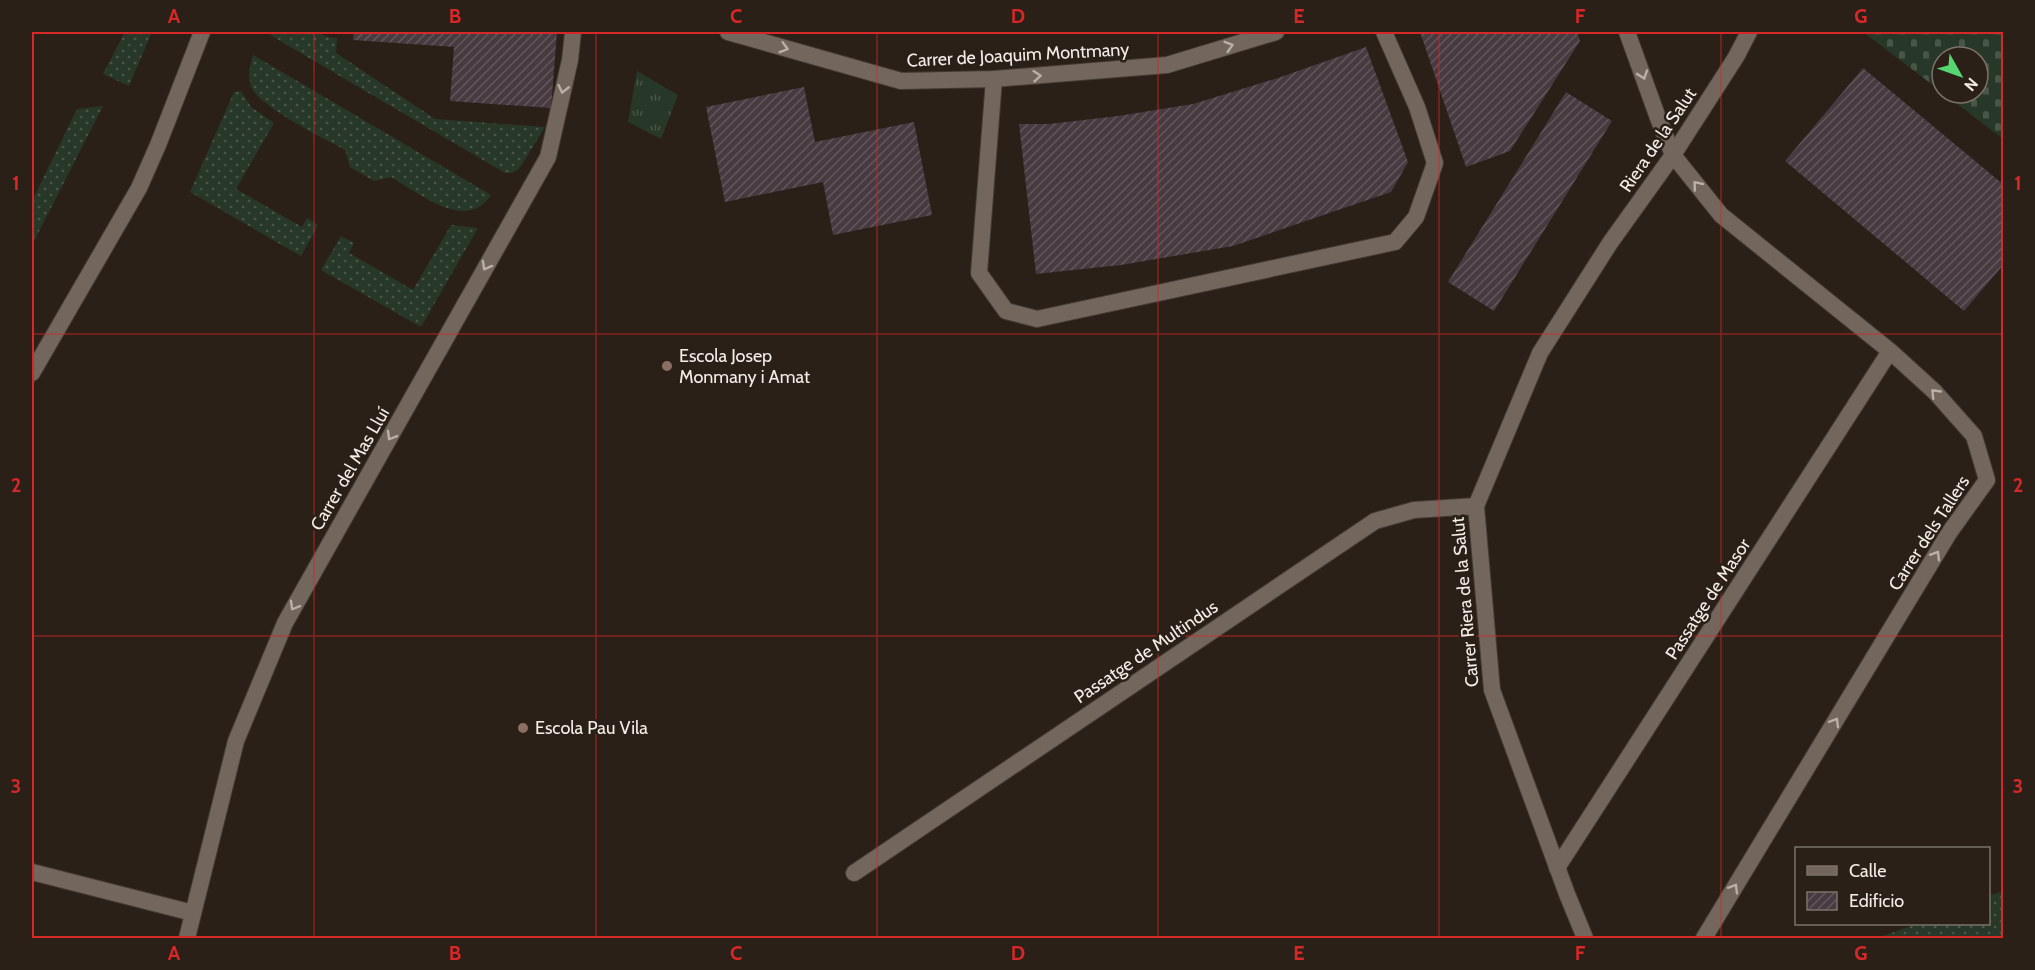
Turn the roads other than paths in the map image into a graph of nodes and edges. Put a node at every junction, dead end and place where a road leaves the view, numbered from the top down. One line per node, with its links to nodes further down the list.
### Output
1 (202, 32): 12 (street)
2 (573, 32): 17 (street, Carrer del Mas Lluí, one-way to 17)
3 (728, 32): 8 (street, Carrer de Joaquim Montmany, one-way to 8)
4 (1276, 32): 8 (street, Carrer de Joaquim Montmany, one-way to 4)
5 (1384, 32): 8 (street)
6 (1627, 32): 9 (street, Carrer dels Tallers, one-way to 9)
7 (1749, 32): 9 (street, Riera de la Salut)
8 (994, 79)
9 (1673, 155): 10 (street, Riera de la Salut); 11 (street, Carrer dels Tallers, one-way to 9)
10 (1610, 243): 13 (street, Carrer Riera de la Salut)
11 (1890, 351): 14 (street, Passatge de Masor); 20 (street, Carrer dels Tallers, one-way to 11)
12 (32, 373)
13 (1476, 506): 14 (street, Carrer Riera de la Salut); 16 (street, Passatge de Multindus)
14 (1557, 868): 19 (street, Carrer Riera de la Salut)
15 (32, 872): 17 (street)
16 (854, 873)
17 (193, 913): 18 (street, Carrer del Mas Lluí)
18 (187, 939)
19 (1585, 939)
20 (1704, 939)

